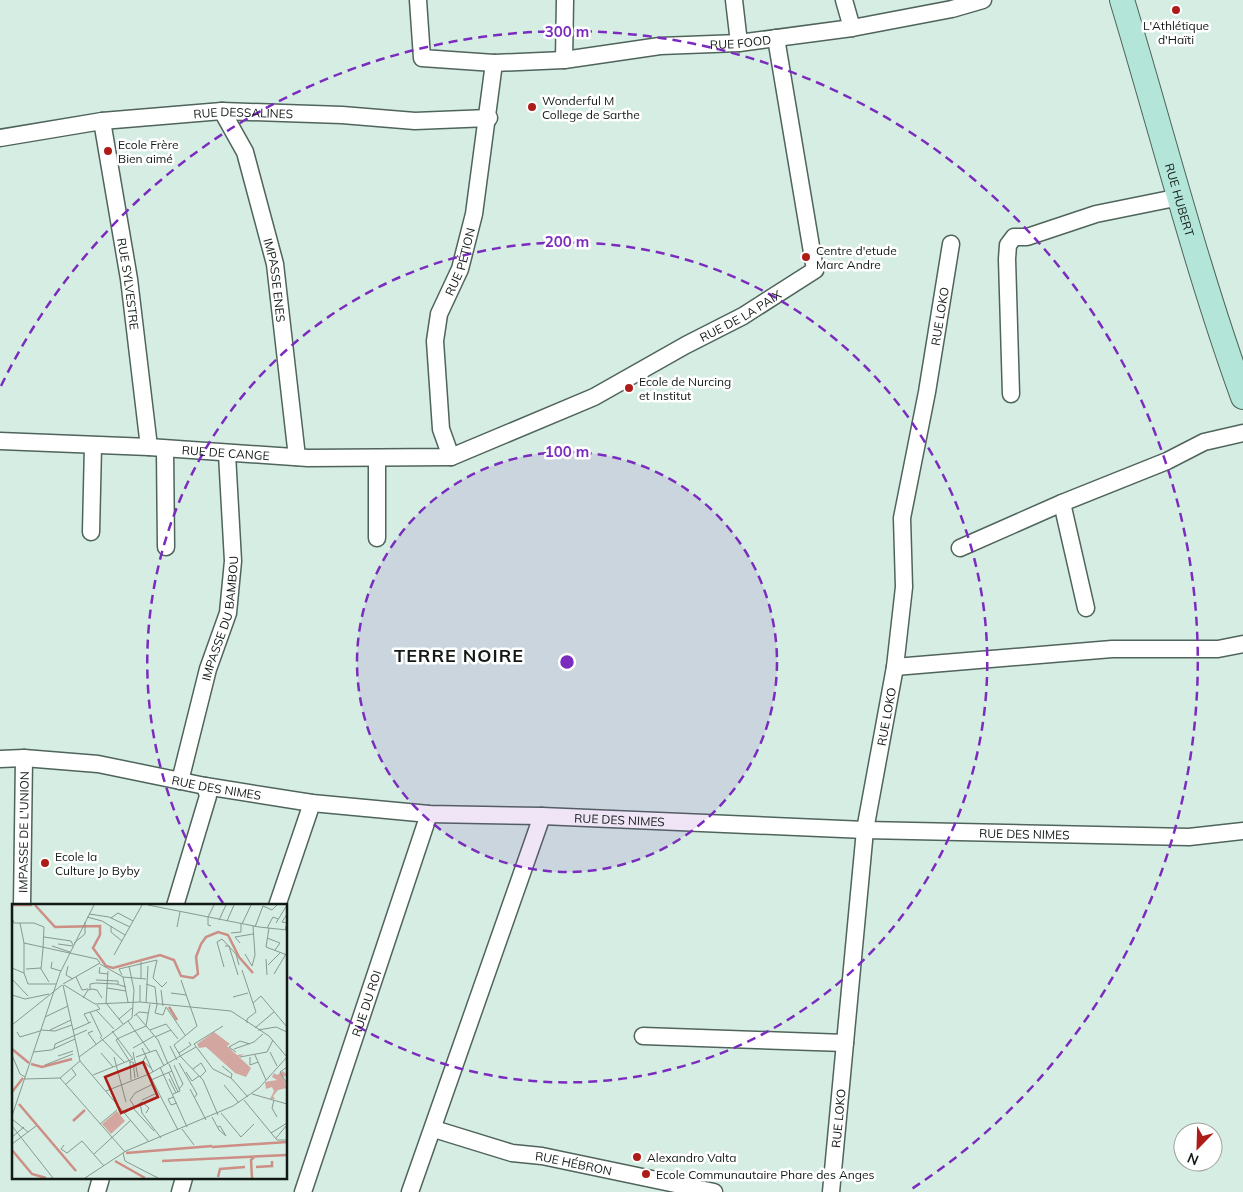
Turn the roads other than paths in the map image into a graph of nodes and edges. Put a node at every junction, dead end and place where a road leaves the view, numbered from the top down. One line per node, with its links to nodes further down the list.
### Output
1 (418, 0): 12 (street, RUE FOOD)
2 (565, 0): 11 (street)
3 (734, 0): 10 (street)
4 (844, 0): 8 (street)
5 (983, 0): 7 (street, RUE FOOD)
6 (1122, 0): 17 (street, RUE HUBERT)
7 (951, 4): 8 (street, RUE FOOD)
8 (852, 28): 9 (street, RUE FOOD)
9 (776, 38): 10 (street, RUE FOOD); 26 (street, RUE DE LA PAIX)
10 (739, 43): 11 (street, RUE FOOD)
11 (564, 60): 12 (street, RUE FOOD)
12 (494, 63): 14 (street, RUE PÉTION)
13 (222, 111): 14 (street, RUE DESSALINES); 15 (street, RUE DESSALINES); 27 (street, IMPASSE ENES)
14 (489, 118): 26 (street, RUE PÉTION)
15 (102, 121): 16 (street, RUE DESSALINES); 24 (street, RUE SYLVESTRE)
16 (0, 138)
17 (1180, 197): 19 (street); 20 (street, RUE HUBERT)
18 (951, 244): 36 (street, RUE LOKO)
19 (1011, 394)
20 (1243, 397)
21 (1243, 433): 29 (street)
22 (0, 441): 23 (street, RUE DE CANGE)
23 (93, 446): 24 (street, RUE DE CANGE); 30 (street)
24 (157, 448): 25 (street, RUE DE CANGE); 32 (street, RUE SYLVESTRE)
25 (227, 454): 27 (street, RUE DE CANGE); 39 (street, IMPASSE DU BAMBOU)
26 (451, 456): 28 (street, RUE DE CANGE)
27 (297, 457): 28 (street, RUE DE CANGE)
28 (377, 458): 31 (street)
29 (1062, 503): 33 (street); 34 (street)
30 (91, 532)
31 (376, 538)
32 (166, 547)
33 (960, 548)
34 (1086, 608)
35 (1243, 644): 36 (street)
36 (894, 667): 44 (street, RUE LOKO)
37 (24, 758): 38 (street, RUE DES NIMES); 39 (street, RUE DES NIMES); 46 (street, IMPASSE DE L'UNION)
38 (0, 759)
39 (180, 781): 40 (street, RUE DES NIMES)
40 (205, 786): 41 (street, RUE DES NIMES); 47 (street)
41 (312, 803): 42 (street, RUE DES NIMES); 48 (street)
42 (430, 814): 43 (street, RUE DES NIMES); 52 (street, RUE DU ROI)
43 (542, 816): 44 (street, RUE DES NIMES); 51 (street)
44 (865, 830): 45 (street, RUE DES NIMES); 50 (street, RUE LOKO)
45 (1243, 831)
46 (22, 904)
47 (176, 904)
48 (278, 904)
49 (643, 1036): 50 (street)
50 (845, 1044): 55 (street, RUE LOKO)
51 (434, 1129): 53 (street); 54 (street, RUE HÉBRON)
52 (303, 1192)
53 (410, 1192)
54 (714, 1192)
55 (831, 1192)

